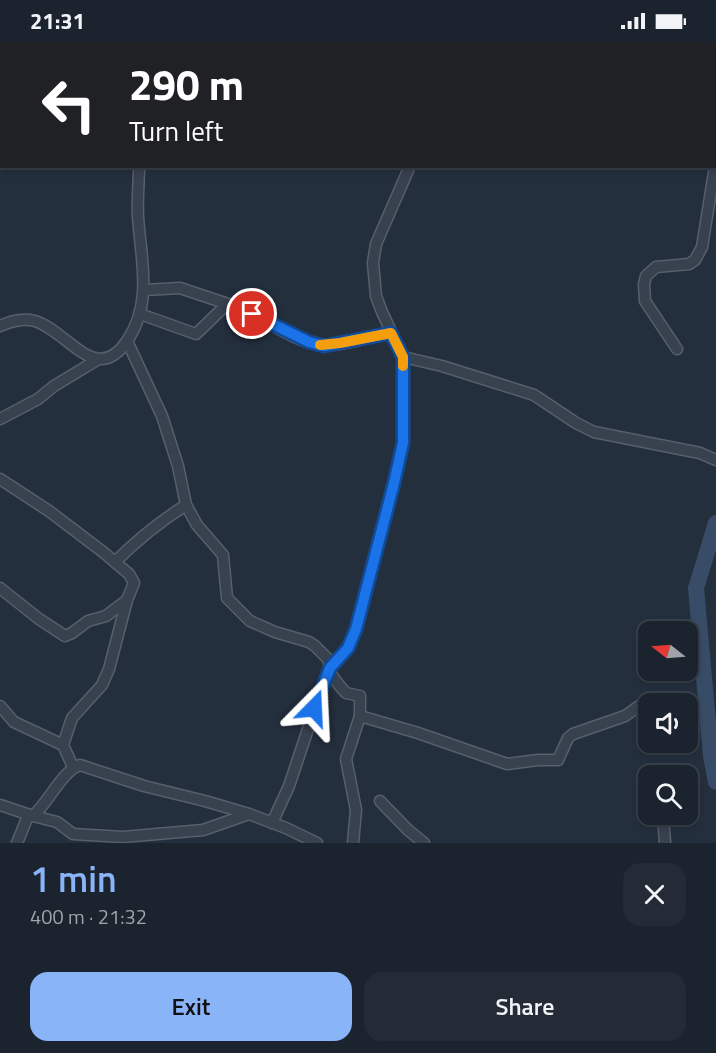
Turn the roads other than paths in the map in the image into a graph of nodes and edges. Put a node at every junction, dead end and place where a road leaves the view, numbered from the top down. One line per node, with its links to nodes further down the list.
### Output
1 (139, 168): 4 (street)
2 (409, 168): 8 (street)
3 (715, 168): 10 (street)
4 (144, 290): 5 (street); 6 (street)
5 (228, 304): 6 (street); 8 (street)
6 (140, 314): 9 (street)
7 (0, 326): 12 (street)
8 (391, 333): 11 (street)
9 (127, 341): 12 (street); 16 (street)
10 (677, 349)
11 (403, 357): 14 (street); 20 (street)
12 (97, 360): 13 (street)
13 (0, 419)
14 (716, 460)
15 (0, 479): 17 (street)
16 (186, 505): 17 (street); 20 (street)
17 (115, 562): 19 (street)
18 (0, 588): 19 (street)
19 (127, 600): 24 (street)
20 (330, 668): 23 (street); 30 (street)
21 (0, 706): 24 (street)
22 (638, 707): 23 (street)
23 (360, 716): 34 (street)
24 (63, 745): 25 (street)
25 (73, 767): 28 (street); 29 (street)
26 (380, 801): 35 (street)
27 (0, 805): 29 (street)
28 (249, 814): 29 (street); 30 (street)
29 (30, 816): 32 (street)
30 (272, 823): 33 (street)
31 (664, 825): 36 (street)
32 (17, 843)
33 (317, 843)
34 (353, 843)
35 (424, 843)
36 (665, 843)

